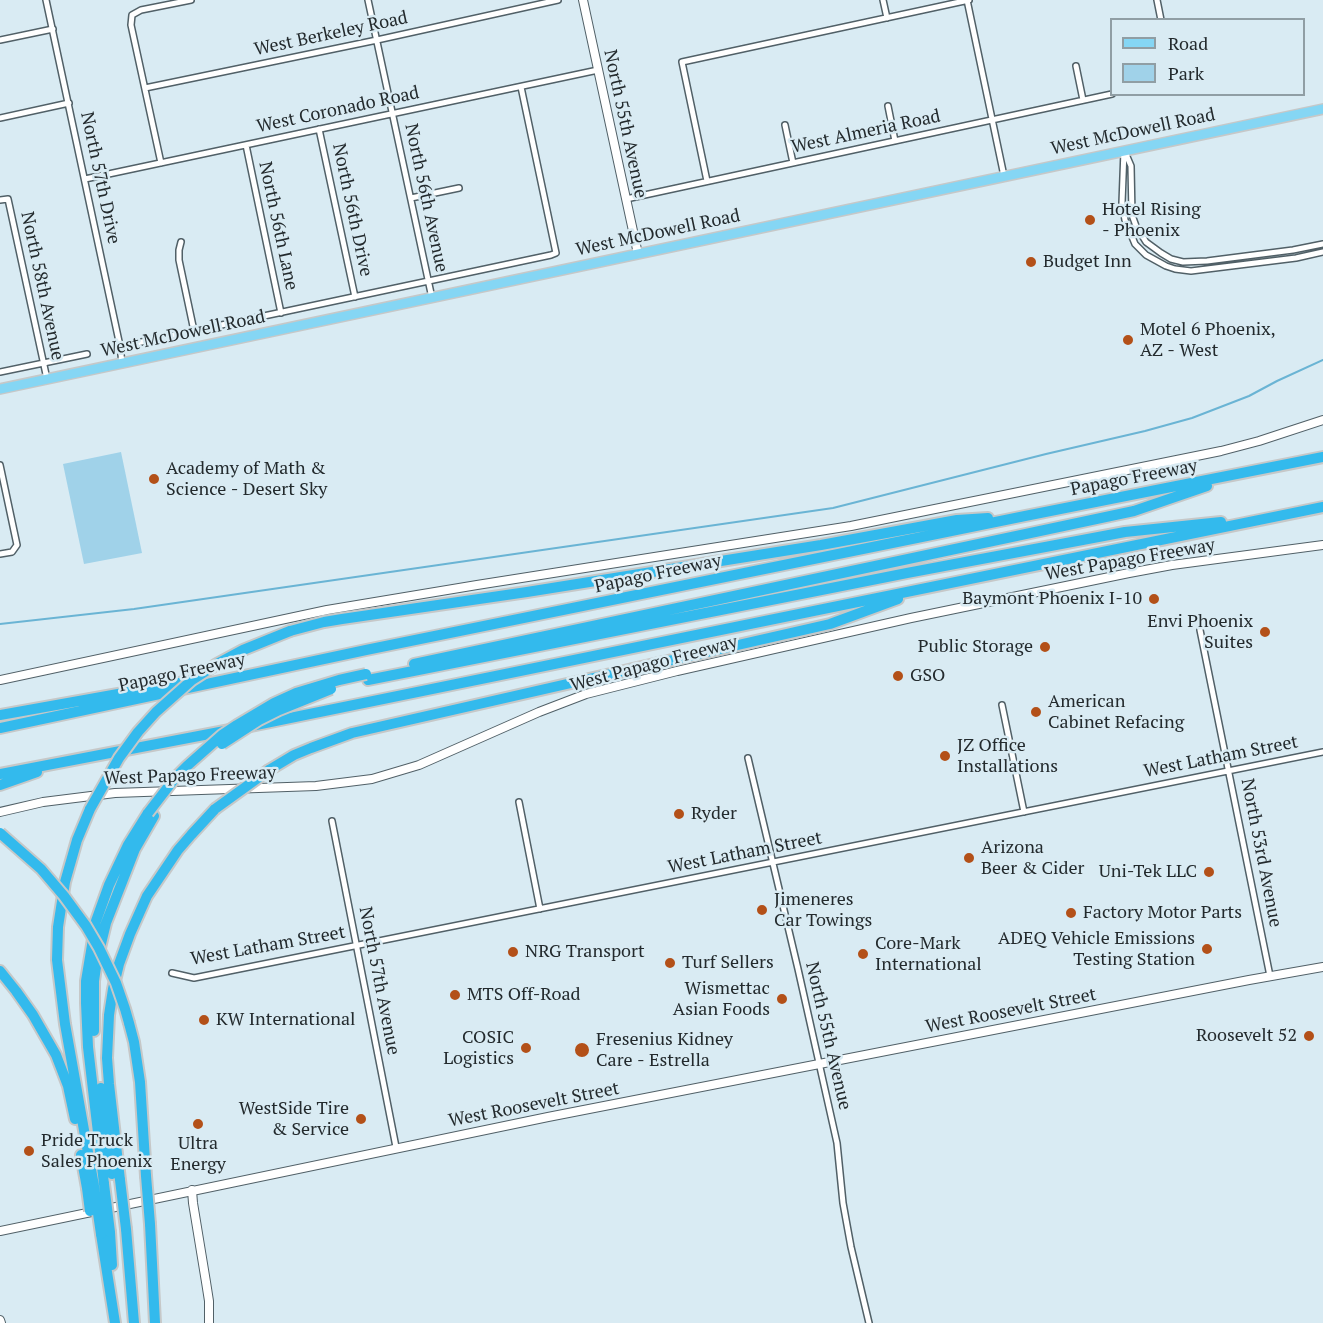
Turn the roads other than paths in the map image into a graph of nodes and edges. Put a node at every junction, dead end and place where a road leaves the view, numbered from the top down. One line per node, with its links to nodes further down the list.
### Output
1 (46, 0): 11 (street, North 57th Drive)
2 (190, 0): 17 (street)
3 (368, 0): 13 (street, North 56th Avenue)
4 (558, 0): 13 (street, West Berkeley Road)
5 (583, 0): 15 (main road, North 55th Avenue)
6 (883, 0): 9 (street)
7 (967, 0): 9 (street); 25 (street)
8 (1157, 0): 10 (street)
9 (887, 18): 35 (street)
10 (1161, 18)
11 (53, 29): 12 (street); 20 (street, North 57th Drive)
12 (0, 40)
13 (377, 40): 17 (street, West Berkeley Road); 23 (street, North 56th Avenue)
14 (1076, 66): 19 (street)
15 (598, 70): 16 (street, West Coronado Road); 38 (main road, North 55th Avenue)
16 (521, 87): 23 (street, West Coronado Road); 44 (street, West McDowell Road)
17 (145, 88): 31 (street)
18 (1110, 94): 19 (street, West Almeria Road)
19 (1083, 100): 25 (street, West Almeria Road)
20 (69, 103): 24 (street); 34 (street, North 57th Drive)
21 (888, 106): 28 (street)
22 (1323, 109): 30 (main road, West McDowell Road)
23 (393, 114): 27 (street, West Coronado Road); 37 (street, North 56th Avenue)
24 (0, 118)
25 (992, 120): 28 (street, West Almeria Road); 33 (street)
26 (785, 125): 32 (street)
27 (320, 129): 29 (street, West Coronado Road); 45 (street, North 56th Drive)
28 (895, 141): 32 (street, West Almeria Road)
29 (246, 145): 31 (street, West Coronado Road); 47 (street, North 56th Lane)
30 (1124, 150): 33 (main road, West McDowell Road); 41 (street); 42 (street)
31 (161, 163): 34 (street, West Coronado Road)
32 (793, 163): 35 (street, West Almeria Road)
33 (1004, 176): 43 (main road, West McDowell Road)
34 (85, 179): 52 (street, North 57th Drive)
35 (707, 181): 38 (street, West Almeria Road)
36 (459, 188): 37 (street)
37 (411, 198): 44 (street, North 56th Avenue)
38 (626, 199): 43 (main road, North 55th Avenue)
39 (0, 200): 51 (street, North 58th Avenue)
40 (181, 242): 48 (street)
41 (1323, 244)
42 (1323, 252)
43 (638, 254): 46 (main road, West McDowell Road)
44 (428, 282): 45 (street, West McDowell Road); 46 (street, North 56th Avenue)
45 (355, 297): 47 (street, West McDowell Road)
46 (432, 298): 52 (main road, West McDowell Road)
47 (281, 313): 48 (street, West McDowell Road)
48 (194, 331): 49 (street, West McDowell Road)
49 (132, 345)
50 (87, 354): 51 (street, West McDowell Road)
51 (43, 363): 53 (street, West McDowell Road); 54 (street, North 58th Avenue)
52 (122, 363): 54 (main road, West McDowell Road)
53 (0, 372)
54 (47, 379): 55 (main road, West McDowell Road)
55 (0, 389)
56 (1323, 420): 69 (main road)
57 (1323, 457): 59 (highway, Papago Freeway)
58 (0, 465): 64 (street)
59 (1247, 472): 62 (highway, Papago Freeway); 68 (highway)
60 (1323, 507): 61 (highway)
61 (1287, 514): 65 (highway); 68 (highway)
62 (1025, 516): 67 (highway, Papago Freeway); 93 (highway, bridge)
63 (1323, 545): 80 (main road, West Papago Freeway)
64 (0, 554)
65 (935, 586): 75 (highway); 93 (highway, bridge)
66 (1200, 630): 76 (street, North 53rd Avenue)
67 (366, 650): 71 (highway); 72 (highway, Papago Freeway)
68 (367, 677): 93 (highway, bridge)
69 (0, 680)
70 (1002, 705): 81 (street)
71 (0, 715)
72 (0, 728)
73 (1323, 752): 76 (street, West Latham Street)
74 (748, 758): 84 (street, North 55th Avenue)
75 (77, 759): 77 (highway); 78 (highway)
76 (1229, 771): 81 (street, West Latham Street); 90 (street, North 53rd Avenue)
77 (0, 774)
78 (0, 784)
79 (519, 802): 85 (street)
80 (0, 812)
81 (1024, 812): 84 (street, West Latham Street)
82 (332, 821): 86 (street, North 57th Avenue)
83 (0, 833): 99 (highway, bridge)
84 (772, 862): 85 (street, West Latham Street); 91 (street, North 55th Avenue)
85 (540, 909): 86 (street, West Latham Street)
86 (357, 945): 89 (street, West Latham Street); 92 (street, North 57th Avenue)
87 (1323, 967): 90 (main road, West Roosevelt Street)
88 (0, 971): 93 (highway)
89 (172, 973)
90 (1270, 976): 91 (main road, West Roosevelt Street)
91 (819, 1064): 92 (main road, West Roosevelt Street); 101 (street, North 55th Avenue)
92 (396, 1147): 94 (main road, West Roosevelt Street)
93 (104, 1184): 96 (highway, bridge); 96 (highway, bridge); 96 (highway, bridge)
94 (192, 1190): 95 (main road, West Roosevelt Street); 100 (main road)
95 (0, 1231)
96 (110, 1232): 97 (highway); 98 (highway); 98 (highway)
97 (134, 1320)
98 (115, 1321)
99 (155, 1323)
100 (209, 1323)
101 (870, 1323)

